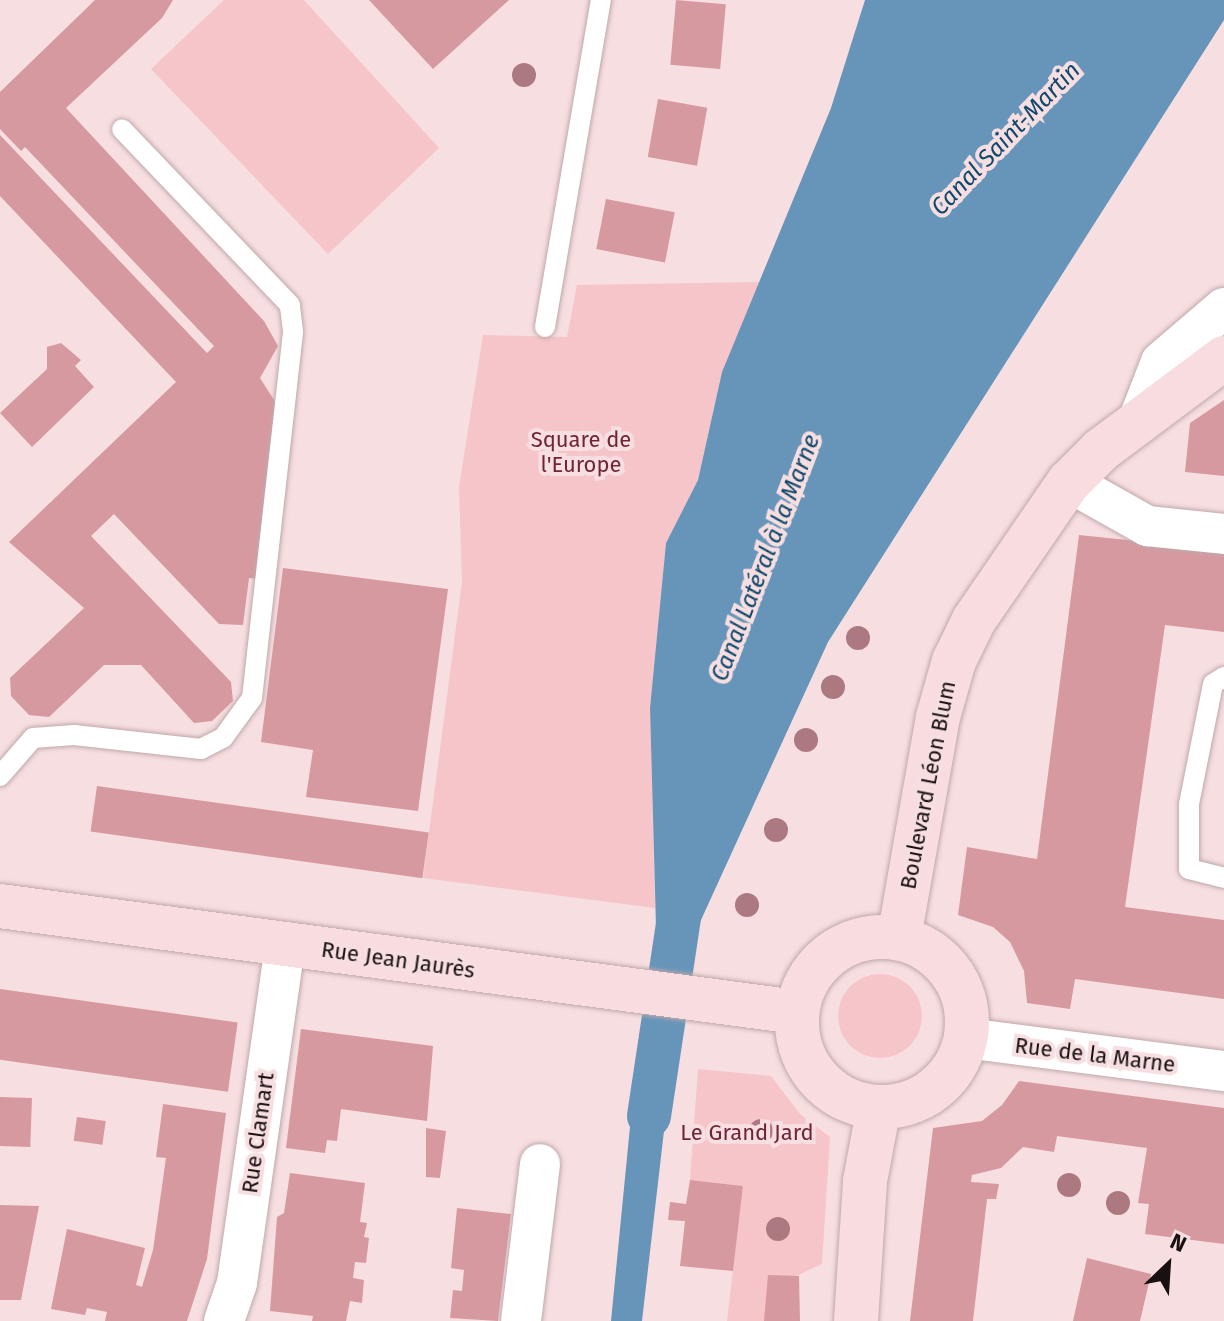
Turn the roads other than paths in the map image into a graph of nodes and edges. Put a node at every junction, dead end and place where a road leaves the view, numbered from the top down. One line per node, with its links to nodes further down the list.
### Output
1 (601, 0): 4 (lane)
2 (122, 129): 10 (lane)
3 (1224, 308): 6 (street)
4 (545, 327)
5 (1224, 358): 6 (main road, Boulevard Léon Blum)
6 (1138, 421): 7 (main road, Boulevard Léon Blum)
7 (1069, 482): 8 (street); 13 (main road, Boulevard Léon Blum)
8 (1224, 534)
9 (1224, 677): 11 (lane)
10 (0, 776)
11 (1224, 878)
12 (0, 906): 14 (main road, Rue Jean Jaurès)
13 (899, 938): 15 (main road); 16 (main road)
14 (285, 944): 15 (main road, Rue Jean Jaurès); 20 (street, Rue Clamart)
15 (797, 1012): 18 (main road)
16 (965, 1038): 17 (street, Rue de la Marne); 18 (main road)
17 (1224, 1071)
18 (879, 1107): 22 (main road)
19 (540, 1164): 21 (street)
20 (224, 1321)
21 (521, 1321)
22 (856, 1321)

